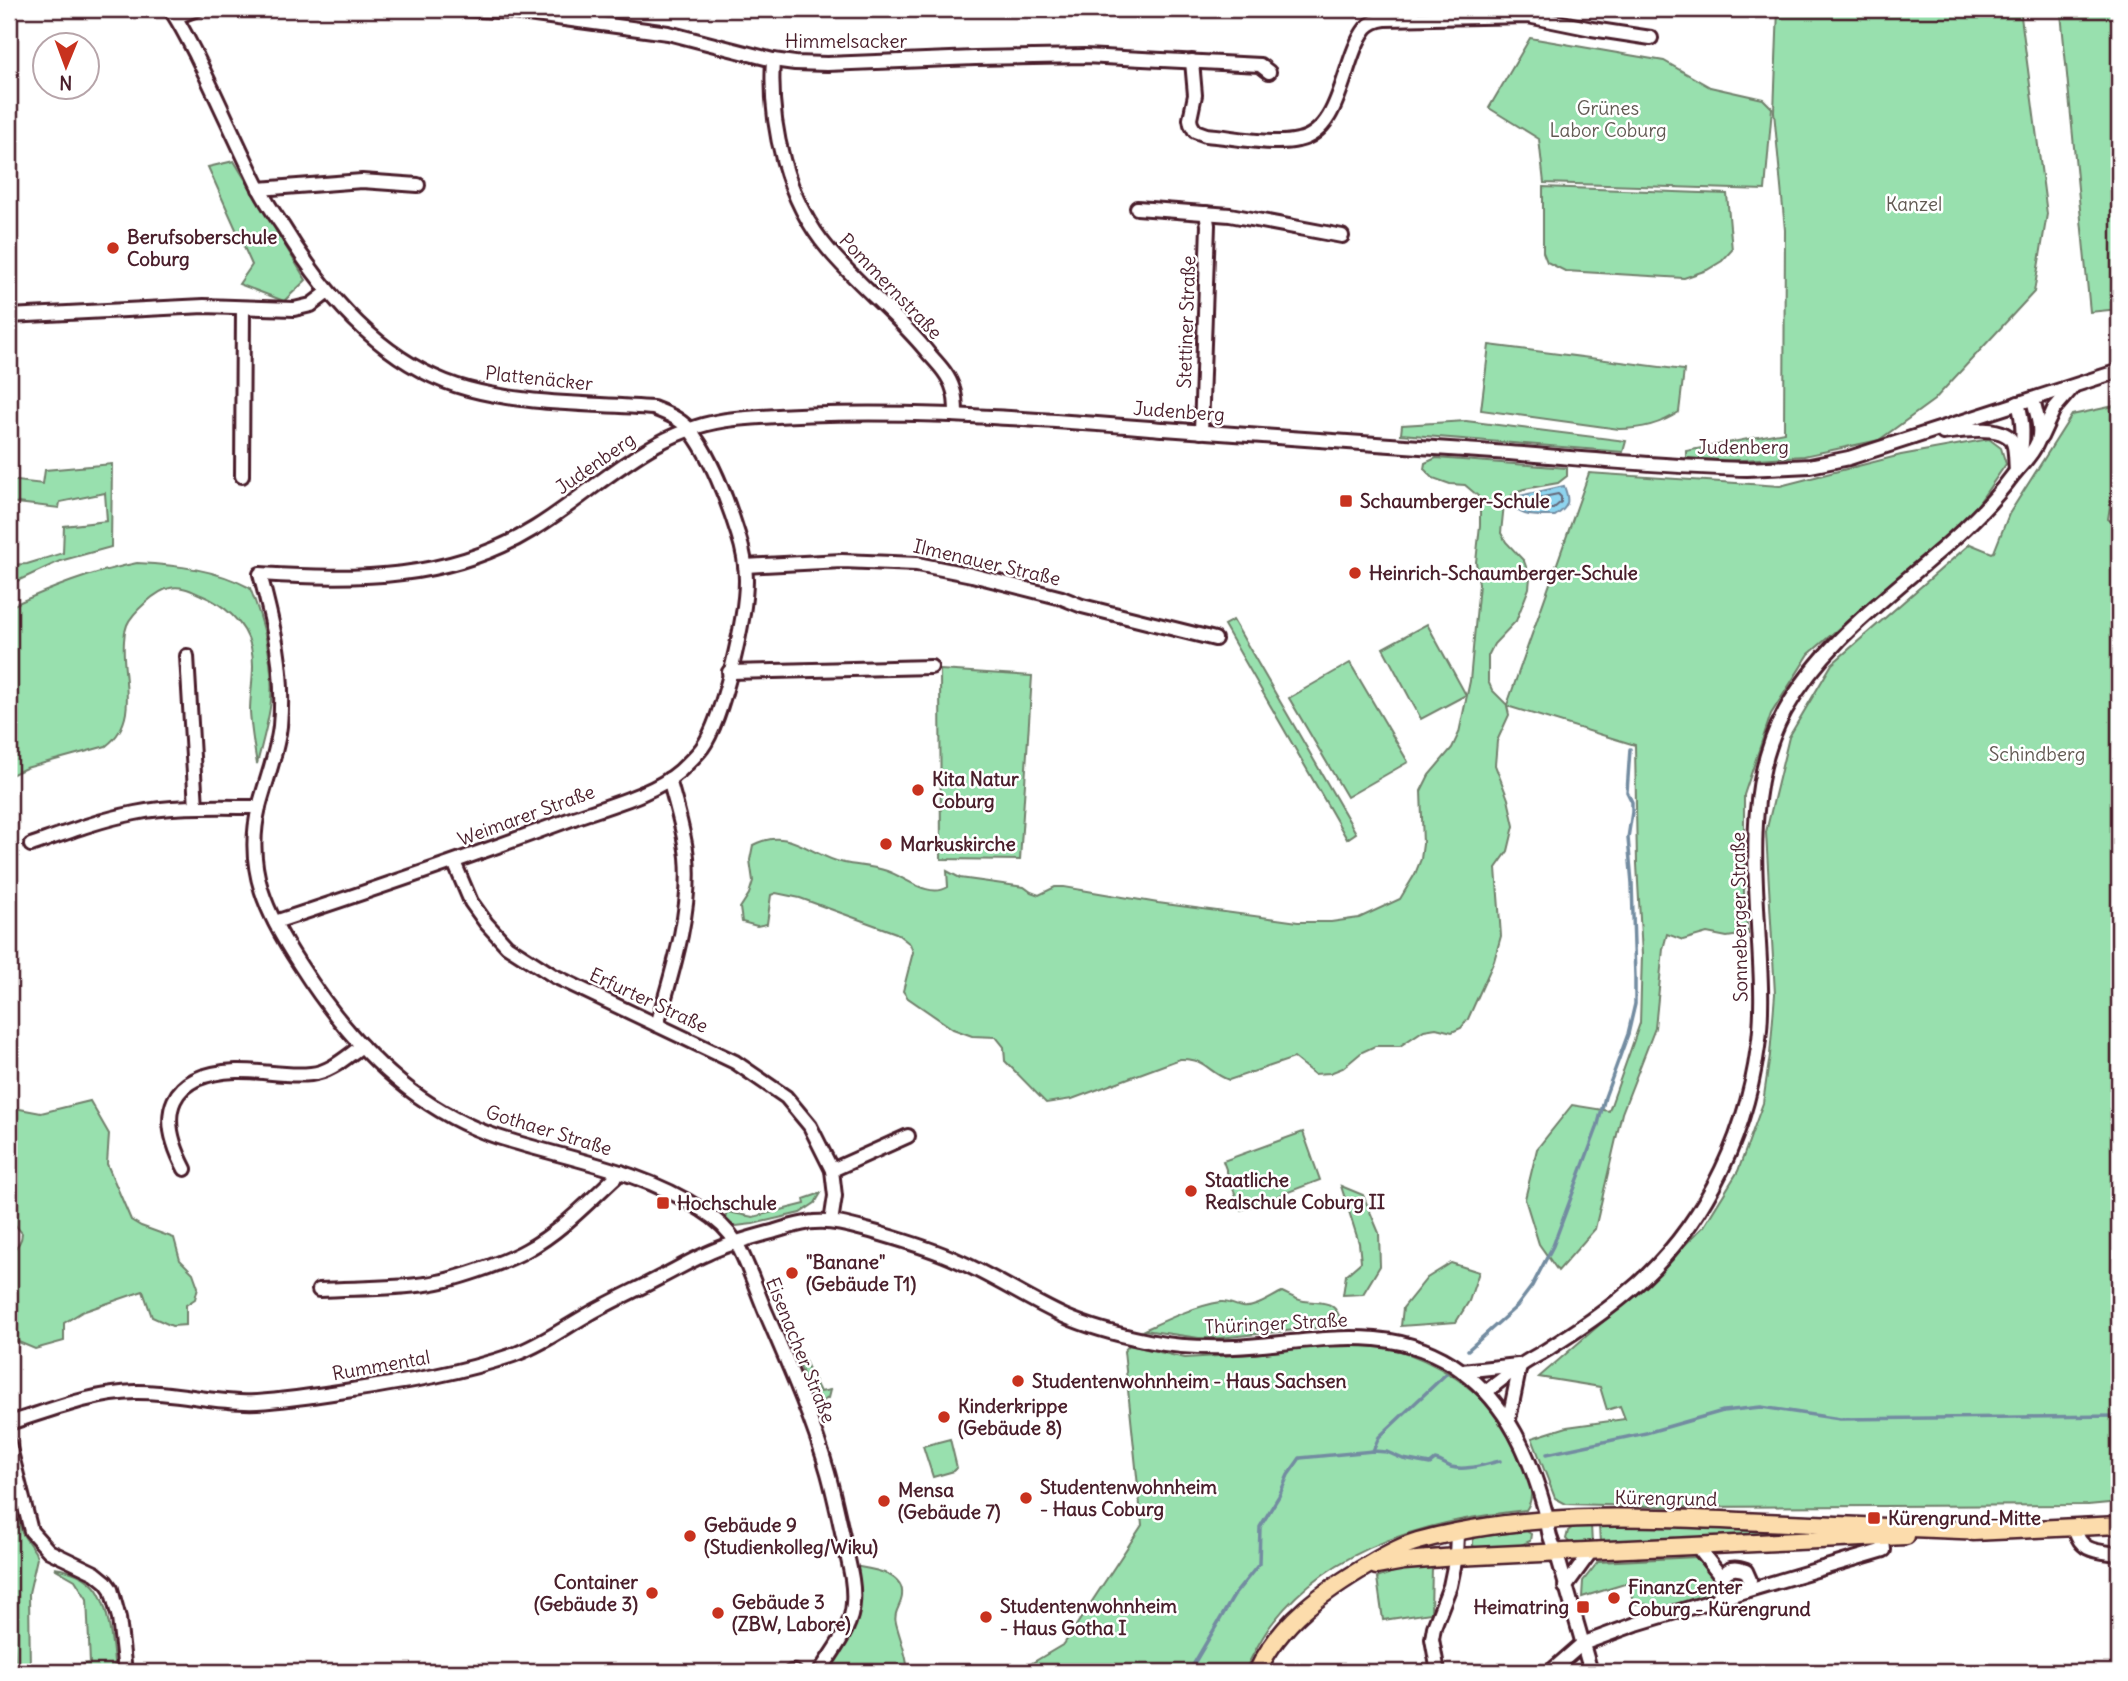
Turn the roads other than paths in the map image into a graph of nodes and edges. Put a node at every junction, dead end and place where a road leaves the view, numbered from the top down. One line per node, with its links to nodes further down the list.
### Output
1 (197, 9): 3 (street)
2 (463, 9): 5 (street, Himmelsacker)
3 (173, 13): 9 (street, Plattenäcker)
4 (1651, 38): 6 (street)
5 (773, 60): 6 (street, Himmelsacker); 20 (street, Pommernstraße)
6 (1192, 61): 7 (street, Himmelsacker)
7 (1269, 72)
8 (418, 185): 9 (street)
9 (259, 189): 13 (street, Plattenäcker)
10 (1137, 208): 11 (street)
11 (1206, 213): 12 (street); 22 (street, Stettiner Straße)
12 (1342, 236)
13 (328, 292): 14 (street); 21 (street, Plattenäcker)
14 (243, 308): 15 (street); 26 (street)
15 (9, 316)
16 (2119, 372): 17 (street, Judenberg)
17 (2076, 385): 18 (street, Judenberg); 24 (street, Sonneberger Straße)
18 (2033, 399): 19 (street, Judenberg); 24 (street)
19 (2018, 403): 23 (street, Judenberg); 25 (street, Sonneberger Straße)
20 (956, 415): 21 (street, Judenberg); 22 (street, Judenberg)
21 (688, 428): 27 (street, Weimarer Straße); 28 (street, Judenberg)
22 (1201, 432): 23 (street, Judenberg)
23 (1919, 435): 25 (street)
24 (2034, 450): 25 (street, Sonneberger Straße)
25 (2016, 471): 48 (street, Sonneberger Straße)
26 (242, 476)
27 (745, 566): 29 (street, Ilmenauer Straße); 32 (street, Weimarer Straße)
28 (260, 574): 35 (street, Gothaer Straße)
29 (1215, 639)
30 (187, 656): 34 (street)
31 (931, 667): 32 (street)
32 (729, 672): 33 (street, Weimarer Straße)
33 (669, 779): 37 (street, Weimarer Straße); 39 (street)
34 (196, 807): 35 (street); 36 (street)
35 (259, 807): 38 (street, Gothaer Straße)
36 (31, 845)
37 (454, 862): 38 (street, Weimarer Straße); 39 (street, Erfurter Straße)
38 (275, 922): 40 (street, Gothaer Straße)
39 (656, 1026): 43 (street, Erfurter Straße)
40 (362, 1046): 42 (street); 44 (street, Gothaer Straße)
41 (908, 1136): 43 (street)
42 (185, 1169)
43 (832, 1170): 45 (street, Erfurter Straße)
44 (621, 1172): 46 (street, Gothaer Straße); 47 (street)
45 (831, 1222): 46 (street, Thüringer Straße); 49 (street, Thüringer Straße)
46 (736, 1242): 52 (street, Rummental); 71 (street, Eisenacher Straße)
47 (319, 1290)
48 (1520, 1365): 49 (street, Sonneberger Straße); 50 (street, Sonneberger Straße); 51 (street)
49 (1462, 1371): 50 (street, Thüringer Straße)
50 (1489, 1395): 51 (street, Thüringer Straße)
51 (1509, 1419): 54 (street, Thüringer Straße)
52 (9, 1423)
53 (9, 1444): 70 (street)
54 (1547, 1520): 57 (main road, Kürengrund); 58 (main road, Kürengrund); 61 (street, Thüringer Straße)
55 (2119, 1525): 56 (main road, Kürengrund)
56 (2075, 1528): 57 (main road, Kürengrund); 62 (street)
57 (1882, 1532): 59 (main road, Kürengrund); 67 (street)
58 (1457, 1533): 63 (street); 64 (main road, Kürengrund)
59 (1696, 1545): 60 (main road, Kürengrund); 65 (street)
60 (1592, 1550): 61 (main road, Kürengrund); 66 (street)
61 (1556, 1551): 63 (main road, Kürengrund); 66 (street)
62 (2119, 1554)
63 (1457, 1557): 64 (main road, Kürengrund); 73 (street)
64 (1357, 1571): 72 (main road, Kürengrund)
65 (1722, 1578): 67 (street); 68 (street)
66 (1565, 1587): 69 (street)
67 (1745, 1591): 68 (street)
68 (1719, 1599): 69 (street)
69 (1582, 1644): 74 (street); 75 (street)
70 (125, 1672)
71 (820, 1672)
72 (1257, 1672)
73 (1438, 1672)
74 (1550, 1672)
75 (1591, 1672)

